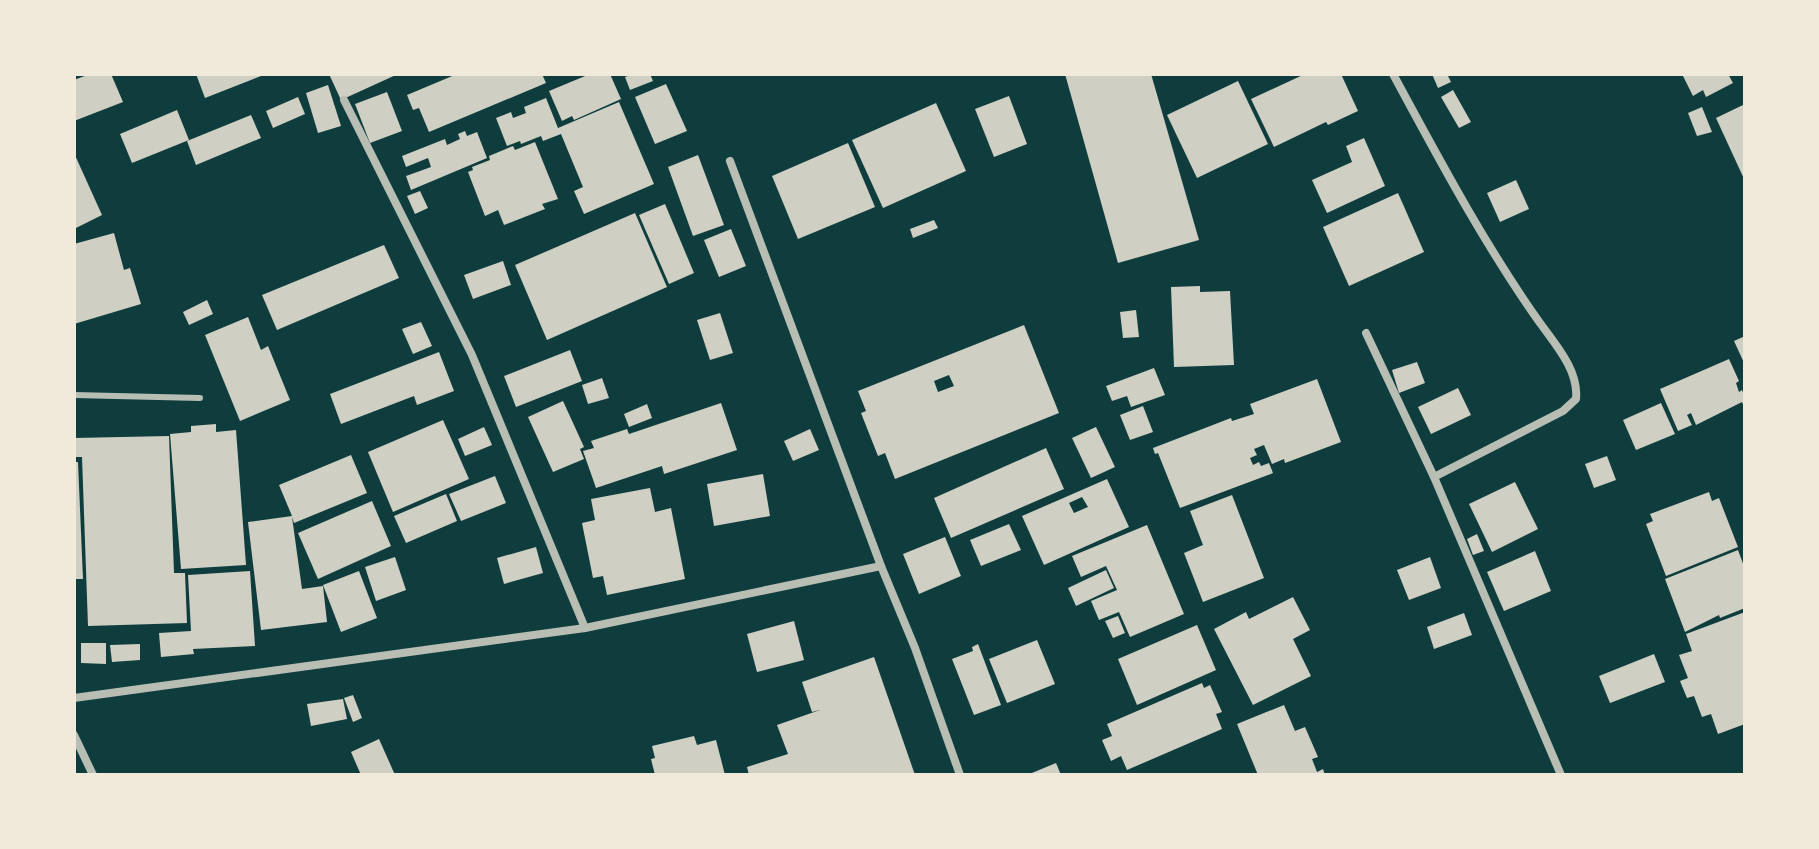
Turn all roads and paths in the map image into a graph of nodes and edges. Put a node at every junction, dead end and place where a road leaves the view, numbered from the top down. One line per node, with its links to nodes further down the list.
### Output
1 (1393, 74): 7 (street)
2 (344, 100): 9 (street)
3 (730, 161): 8 (street)
4 (1366, 333): 7 (street)
5 (74, 395): 6 (lane)
6 (200, 398)
7 (1434, 477): 14 (street)
8 (881, 566): 9 (street); 13 (street)
9 (585, 628): 10 (street)
10 (74, 698)
11 (74, 735): 12 (street)
12 (93, 775)
13 (960, 775)
14 (1561, 775)

